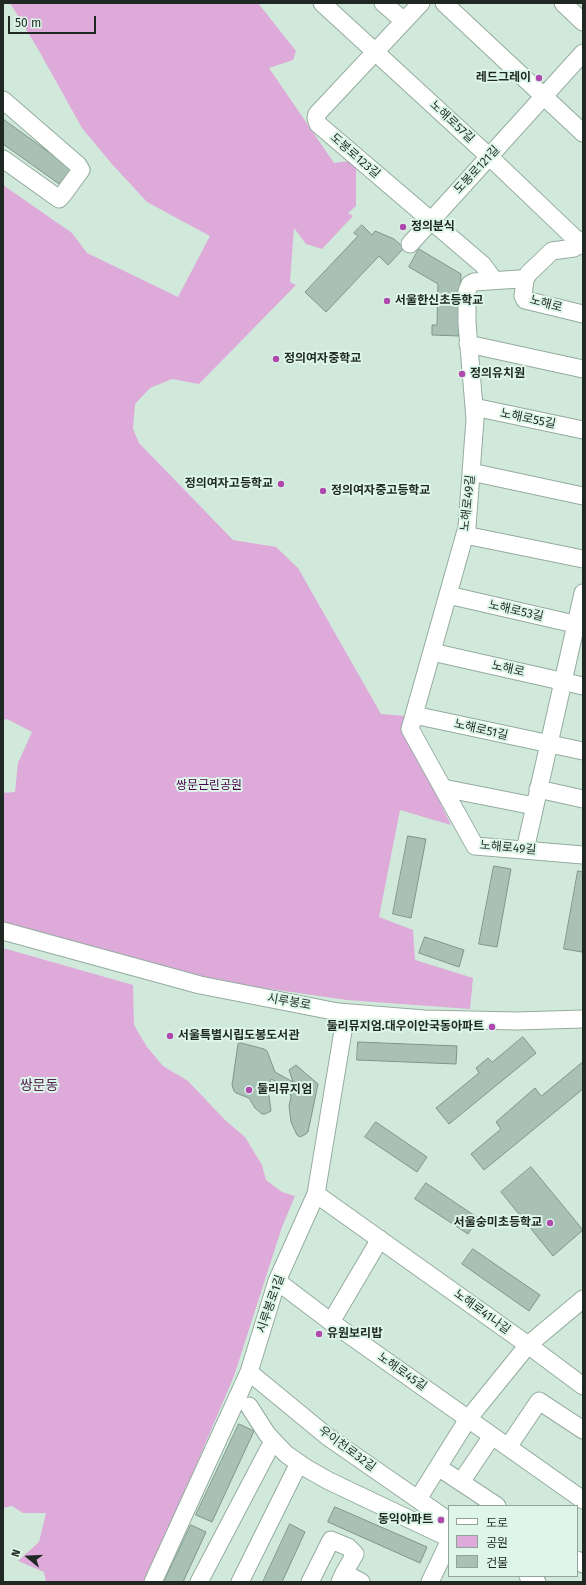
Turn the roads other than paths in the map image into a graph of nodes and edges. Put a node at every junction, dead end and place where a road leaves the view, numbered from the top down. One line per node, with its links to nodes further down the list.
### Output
1 (322, 3): 8 (street, 노해로57길)
2 (383, 3): 6 (street)
3 (421, 3): 6 (street, 도봉로123길)
4 (444, 3): 10 (street)
5 (563, 3): 7 (street)
6 (404, 21): 8 (street, 도봉로123길)
7 (583, 22)
8 (376, 52): 13 (street, 노해로57길); 15 (street, 도봉로123길)
9 (583, 53): 10 (street, 도봉로121길)
10 (544, 97): 12 (street); 13 (street, 도봉로121길)
11 (3, 100): 14 (street)
12 (583, 133)
13 (489, 156): 15 (street, 도봉로121길); 16 (street, 노해로57길)
14 (3, 159)
15 (430, 221): 17 (street, 도봉로121길); 18 (street, 도봉로123길)
16 (582, 243): 19 (street, 노해로)
17 (410, 244)
18 (494, 280): 19 (street, 노해로49길); 21 (street, 노해로49길)
19 (525, 280): 20 (street, 노해로)
20 (583, 314)
21 (468, 344): 22 (street); 23 (street, 노해로49길)
22 (583, 369)
23 (474, 407): 24 (street, 노해로55길); 25 (street, 노해로49길)
24 (583, 430)
25 (471, 472): 26 (street); 27 (street, 노해로49길)
26 (583, 496)
27 (465, 535): 28 (street); 30 (street, 노해로49길)
28 (583, 559)
29 (583, 593): 31 (street)
30 (448, 595): 31 (street, 노해로53길); 32 (street, 노해로49길)
31 (579, 625): 33 (street)
32 (432, 652): 33 (street, 노해로); 35 (street, 노해로49길)
33 (563, 681): 34 (street, 노해로); 36 (street)
34 (583, 686)
35 (414, 714): 36 (street, 노해로51길); 38 (street, 노해로49길)
36 (548, 744): 37 (street, 노해로51길); 39 (street)
37 (583, 751)
38 (443, 788): 41 (street); 42 (street, 노해로49길)
39 (538, 789): 40 (street); 41 (street)
40 (583, 799)
41 (534, 806): 42 (street)
42 (525, 850): 43 (street, 노해로49길)
43 (583, 855)
44 (3, 931): 45 (street, 시루봉로)
45 (346, 1013): 46 (street, 시루봉로); 47 (street, 시루봉로1길)
46 (583, 1019)
47 (316, 1194): 48 (street, 노해로41나길); 49 (street, 시루봉로1길)
48 (380, 1239): 51 (street); 52 (street, 노해로41나길)
49 (277, 1281): 51 (street, 노해로45길); 53 (street, 시루봉로1길)
50 (583, 1299): 52 (street)
51 (331, 1322): 56 (street, 노해로45길)
52 (528, 1346): 54 (street, 노해로41나길); 56 (street)
53 (249, 1372): 64 (street, 우이천로32길); 71 (street, 시루봉로1길)
54 (583, 1386)
55 (249, 1406): 59 (street)
56 (468, 1419): 58 (street, 노해로45길); 62 (street)
57 (583, 1430): 60 (street)
58 (492, 1436): 60 (street, 노해로45길); 63 (street)
59 (273, 1441): 61 (street); 72 (street)
60 (508, 1447): 65 (street, 노해로45길)
61 (299, 1463): 68 (street); 73 (street)
62 (438, 1467): 63 (street); 64 (street)
63 (461, 1482): 66 (street)
64 (418, 1499): 67 (street, 우이천로32길)
65 (583, 1500)
66 (496, 1505)
67 (448, 1520)
68 (448, 1538)
69 (448, 1544): 76 (street)
70 (342, 1577): 74 (street); 75 (street)
71 (153, 1582)
72 (199, 1582)
73 (240, 1582)
74 (310, 1582)
75 (361, 1582)
76 (430, 1582)

